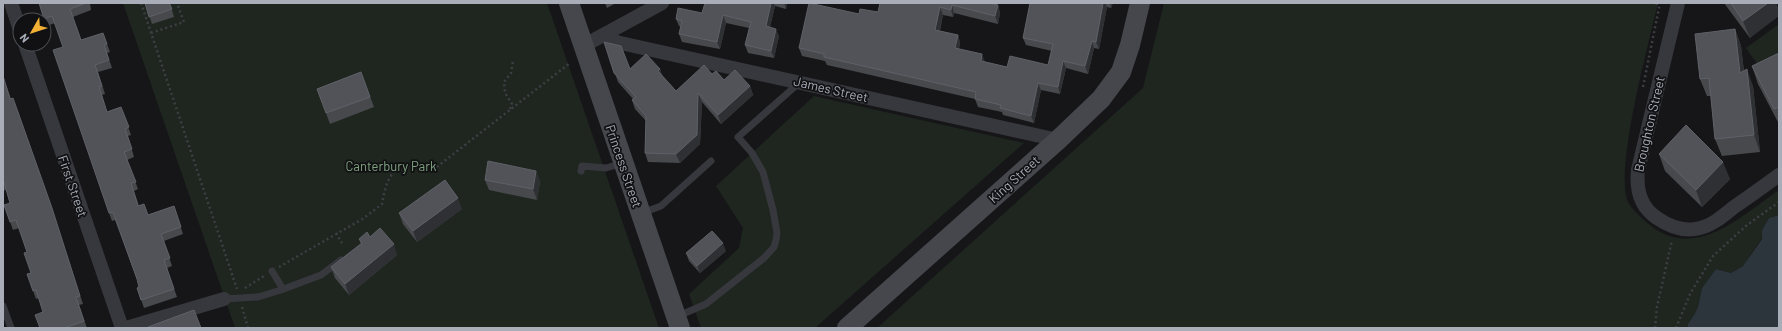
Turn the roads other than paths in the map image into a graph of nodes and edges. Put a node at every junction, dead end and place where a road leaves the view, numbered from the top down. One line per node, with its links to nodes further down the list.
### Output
1 (569, 3): 6 (main road, Princess Street)
2 (662, 3): 5 (street)
3 (1140, 3): 9 (main road, King Street)
4 (1678, 3): 13 (street, Broughton Street)
5 (606, 34): 6 (street); 8 (street, James Street)
6 (583, 46): 11 (main road, Princess Street)
7 (28, 52): 22 (street, First Street)
8 (799, 82): 9 (street, James Street); 20 (lane)
9 (1058, 140): 24 (main road, King Street)
10 (711, 161): 14 (lane)
11 (623, 163): 12 (lane); 14 (main road, Princess Street)
12 (581, 171)
13 (1779, 175)
14 (640, 214): 20 (main road, Princess Street)
15 (349, 255): 17 (lane)
16 (272, 271): 17 (lane)
17 (283, 289): 18 (lane)
18 (224, 299): 23 (street)
19 (3, 306): 21 (lane)
20 (678, 322)
21 (11, 328)
22 (122, 328)
23 (126, 328)
24 (847, 328)

